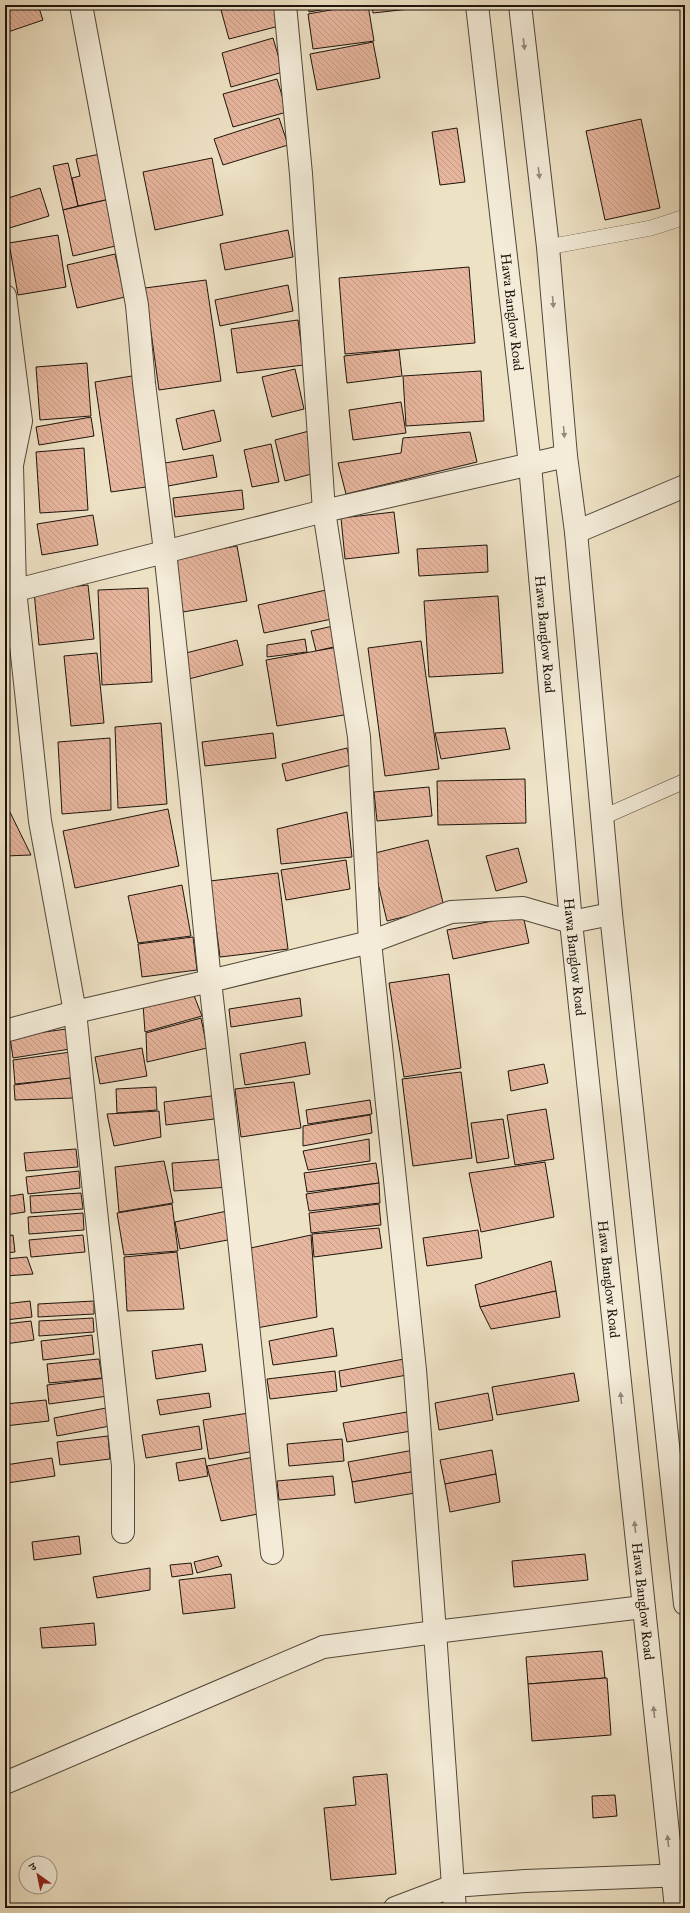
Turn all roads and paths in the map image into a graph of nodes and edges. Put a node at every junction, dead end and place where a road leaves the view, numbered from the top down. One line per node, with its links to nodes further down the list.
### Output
1 (81, 5): 14 (street)
2 (285, 5): 12 (street)
3 (477, 5): 9 (street, Hawa Banglow Road)
4 (520, 5): 6 (street, one-way to 6)
5 (685, 217): 6 (lane)
6 (548, 248): 8 (street, one-way to 8)
7 (5, 296): 10 (street)
8 (566, 456): 9 (street); 13 (street)
9 (530, 465): 12 (street); 19 (street, Hawa Banglow Road)
10 (8, 466): 15 (street)
11 (685, 486): 13 (street)
12 (324, 511): 14 (street); 20 (street)
13 (576, 532): 17 (street)
14 (165, 552): 15 (street); 21 (street)
15 (10, 592): 22 (street)
16 (685, 781): 17 (lane)
17 (601, 818): 18 (street)
18 (611, 914): 19 (street); 26 (street)
19 (571, 922): 20 (street); 27 (street, Hawa Banglow Road, one-way to 19)
20 (370, 942): 21 (street); 28 (street)
21 (210, 981): 22 (street); 25 (street)
22 (75, 1012): 23 (street); 24 (street)
23 (5, 1031)
24 (123, 1532)
25 (272, 1553)
26 (685, 1604)
27 (643, 1607): 28 (street); 30 (street, Hawa Banglow Road, one-way to 27)
28 (435, 1632): 29 (street); 31 (street)
29 (5, 1783)
30 (679, 1875): 31 (street); 34 (street, Hawa Banglow Road)
31 (453, 1886): 32 (street); 33 (street)
32 (395, 1908)
33 (455, 1908)
34 (676, 1908)

